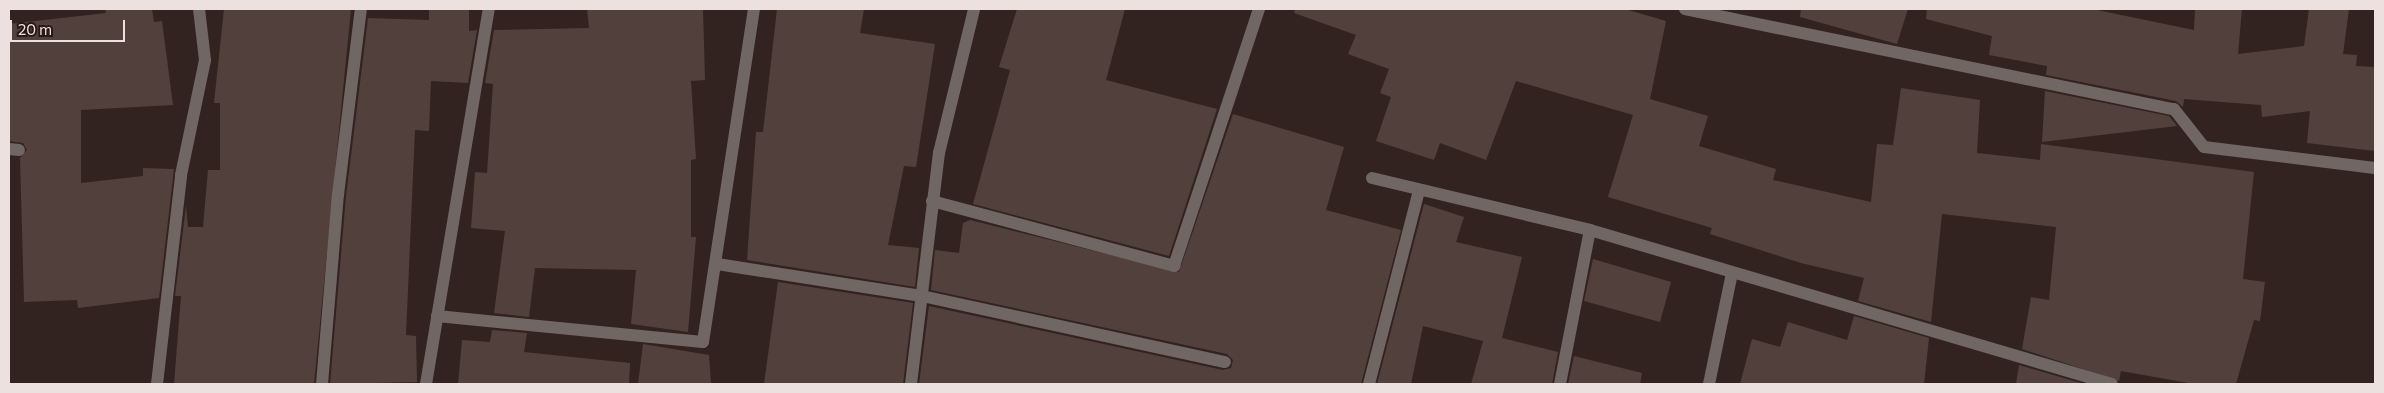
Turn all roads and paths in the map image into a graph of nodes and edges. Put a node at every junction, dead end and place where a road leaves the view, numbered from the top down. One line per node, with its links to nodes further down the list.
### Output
1 (199, 9): 18 (street)
2 (362, 9): 19 (street)
3 (489, 9): 16 (street)
4 (754, 9): 13 (street)
5 (974, 9): 11 (street)
6 (1260, 9): 11 (street)
7 (1685, 9): 8 (street)
8 (2375, 168)
9 (1372, 178): 10 (street)
10 (1419, 191): 12 (street); 22 (street)
11 (932, 201): 15 (street)
12 (1590, 230): 14 (street); 23 (street)
13 (717, 264): 15 (street); 16 (street)
14 (1732, 273): 24 (street); 25 (street)
15 (922, 296): 17 (street); 21 (street)
16 (437, 316): 20 (street)
17 (1225, 362)
18 (157, 384)
19 (322, 384)
20 (426, 384)
21 (911, 384)
22 (1369, 384)
23 (1560, 384)
24 (1709, 384)
25 (2112, 384)

